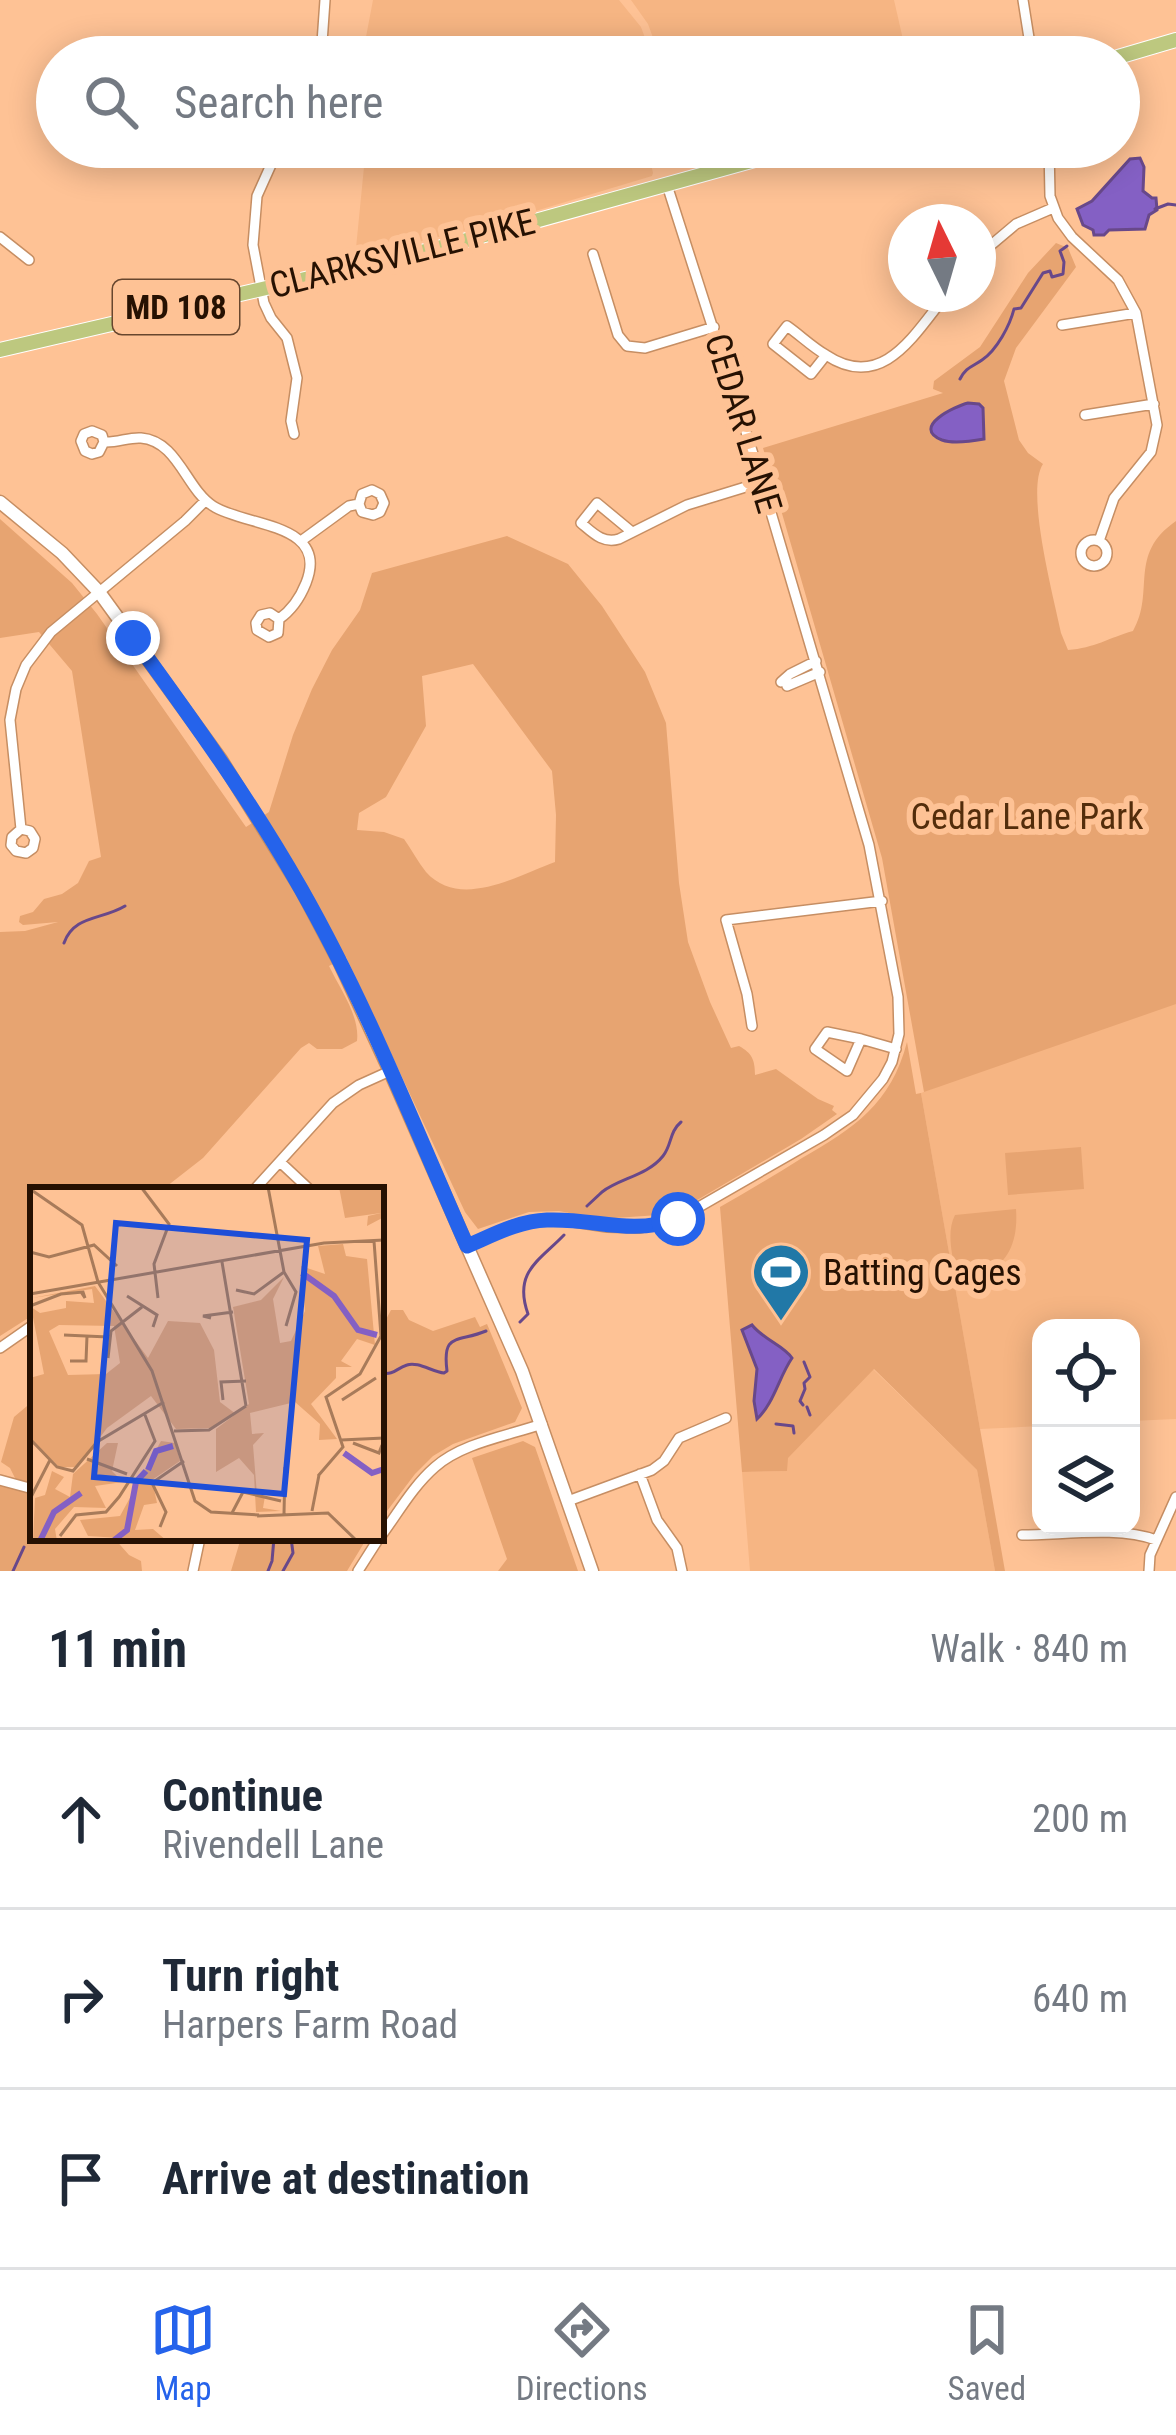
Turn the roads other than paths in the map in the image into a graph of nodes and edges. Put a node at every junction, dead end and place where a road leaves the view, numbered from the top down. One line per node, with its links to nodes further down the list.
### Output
1 (325, 0): 3 (street)
2 (1023, 0): 4 (street)
3 (322, 36)
4 (1029, 36)
5 (1176, 40): 6 (main road)
6 (1140, 51)
7 (268, 168): 16 (street)
8 (728, 168): 10 (main road, CLARKSVILLE PIKE / MD 108)
9 (1049, 168): 11 (street)
10 (668, 185): 16 (main road, CLARKSVILLE PIKE / MD 108); 20 (street, CEDAR LANE)
11 (1053, 208): 13 (street); 18 (street)
12 (0, 237): 15 (street)
13 (996, 241)
14 (593, 254): 20 (street)
15 (29, 260)
16 (261, 288): 21 (main road, CLARKSVILLE PIKE / MD 108); 25 (street)
17 (932, 312): 22 (street)
18 (1136, 313): 19 (street); 23 (street)
19 (1062, 325)
20 (714, 327): 27 (street, CEDAR LANE)
21 (0, 350)
22 (826, 355): 22 (street)
23 (1154, 404): 24 (street); 33 (street)
24 (1085, 415)
25 (294, 434)
26 (104, 442): 28 (street)
27 (762, 482): 31 (street); 36 (street, CEDAR LANE)
28 (205, 501): 32 (street); 34 (street)
29 (0, 502): 34 (main road)
30 (358, 504): 32 (street)
31 (632, 532): 31 (street)
32 (301, 541): 35 (street)
33 (1099, 541)
34 (99, 592): 38 (street); 44 (main road)
35 (278, 619)
36 (818, 667): 37 (street); 40 (street, CEDAR LANE)
37 (784, 684)
38 (6, 703): 39 (street)
39 (21, 829)
40 (882, 901): 41 (street); 43 (street, CEDAR LANE)
41 (752, 1026)
42 (861, 1039): 42 (street); 43 (street)
43 (896, 1049): 48 (street)
44 (390, 1071): 45 (street); 48 (main road)
45 (280, 1162): 46 (street); 47 (street)
46 (257, 1187)
47 (307, 1187)
48 (467, 1246): 52 (main road)
49 (30, 1327): 50 (street)
50 (0, 1348)
51 (726, 1418): 53 (street)
52 (542, 1424): 57 (main road); 58 (street)
53 (640, 1474): 57 (street); 66 (street)
54 (0, 1480): 55 (street)
55 (30, 1489)
56 (1176, 1498): 60 (street)
57 (568, 1501): 65 (main road)
58 (384, 1532)
59 (1022, 1535): 60 (street)
60 (1156, 1540): 67 (street)
61 (199, 1541): 63 (street)
62 (377, 1541): 64 (street)
63 (193, 1571)
64 (358, 1571)
65 (592, 1571)
66 (682, 1571)
67 (1149, 1571)

